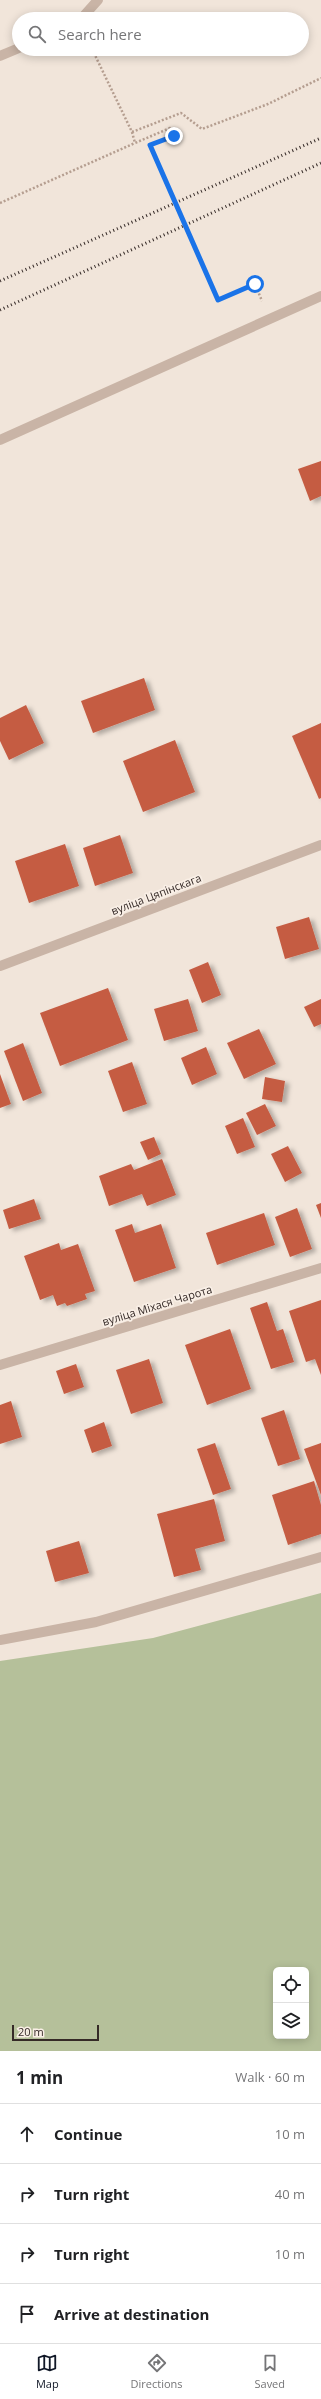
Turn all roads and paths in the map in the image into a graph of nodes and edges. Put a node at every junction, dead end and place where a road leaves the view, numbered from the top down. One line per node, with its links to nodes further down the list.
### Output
1 (98, 0): 2 (street)
2 (87, 12)
3 (12, 51): 4 (street)
4 (0, 56)
5 (95, 56): 7 (path)
6 (321, 78): 7 (path)
7 (132, 132): 8 (path)
8 (135, 143): 9 (path); 10 (path)
9 (0, 203)
10 (259, 293)
11 (321, 296): 12 (street)
12 (0, 440)
13 (321, 845): 14 (street, вуліца Цяпінскага)
14 (0, 966)
15 (321, 1268): 16 (street, вуліца Міхася Чарота)
16 (0, 1365)
17 (321, 1557): 18 (street)
18 (0, 1640)

